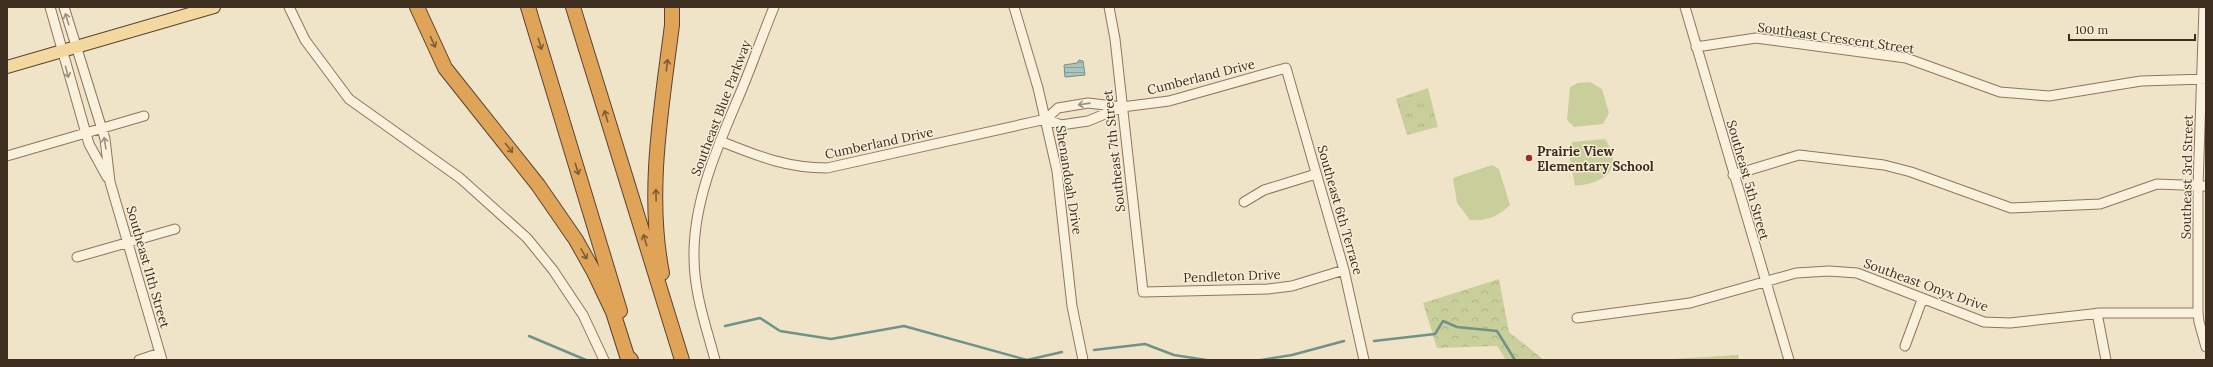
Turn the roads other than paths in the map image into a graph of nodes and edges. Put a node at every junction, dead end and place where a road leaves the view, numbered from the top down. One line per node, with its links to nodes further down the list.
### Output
1 (50, 7): 16 (street, Southeast 11th Street)
2 (64, 7): 14 (street, Southeast 11th Street, one-way to 2)
3 (214, 7): 14 (main road)
4 (289, 7): 47 (street)
5 (417, 7): 48 (highway, one-way to 48)
6 (528, 7): 49 (highway, one-way to 49)
7 (573, 7): 45 (highway, one-way to 7)
8 (672, 7): 45 (highway, one-way to 8)
9 (774, 7): 25 (street, Southeast Blue Parkway)
10 (1014, 7): 22 (street, Shenandoah Drive)
11 (1108, 7): 20 (street, Southeast 7th Street)
12 (1685, 7): 15 (street, Southeast 5th Street)
13 (2204, 7): 19 (street, Southeast 3rd Street)
14 (77, 47): 16 (main road); 23 (street, Southeast 11th Street)
15 (1696, 47): 19 (street, Southeast Crescent Street); 28 (street, Southeast 5th Street)
16 (62, 51): 17 (main road); 24 (street, Southeast 11th Street, one-way to 24)
17 (7, 67)
18 (1286, 68): 20 (street, Cumberland Drive); 27 (street, Southeast 6th Terrace)
19 (2204, 79): 30 (street, Southeast 3rd Street)
20 (1122, 108): 22 (street, Cumberland Drive); 22 (street, Cumberland Drive, one-way to 22); 37 (street, Southeast 7th Street)
21 (144, 116): 23 (street)
22 (1046, 119): 25 (street, Cumberland Drive); 51 (street, Shenandoah Drive)
23 (101, 127): 24 (street); 29 (street, Southeast 11th Street, one-way to 23)
24 (85, 132): 26 (street); 29 (street, Southeast 11th Street)
25 (720, 141): 50 (street, Southeast Blue Parkway)
26 (7, 156)
27 (1316, 174): 31 (street); 35 (street, Southeast 6th Terrace)
28 (1733, 175): 30 (street); 36 (street, Southeast 5th Street)
29 (110, 182): 33 (street, Southeast 11th Street)
30 (2202, 186): 40 (street, Southeast 3rd Street)
31 (1244, 202)
32 (175, 229): 33 (street)
33 (128, 242): 34 (street); 44 (street, Southeast 11th Street)
34 (77, 257)
35 (1344, 270): 37 (street, Pendleton Drive); 52 (street, Southeast 6th Terrace)
36 (1765, 282): 38 (street, Southeast Onyx Drive); 41 (street, Southeast Onyx Drive); 53 (street, Southeast 5th Street)
37 (1143, 292)
38 (1922, 300): 39 (street, Southeast Onyx Drive); 42 (street)
39 (2097, 313): 40 (street, Southeast Onyx Drive); 54 (street)
40 (2198, 313): 43 (street, Southeast 3rd Street)
41 (1577, 318)
42 (1905, 346)
43 (2206, 347)
44 (161, 357): 46 (street)
45 (681, 359)
46 (139, 360)
47 (604, 360)
48 (631, 360)
49 (635, 360)
50 (715, 360)
51 (1082, 360)
52 (1364, 360)
53 (1788, 360)
54 (2106, 360)

